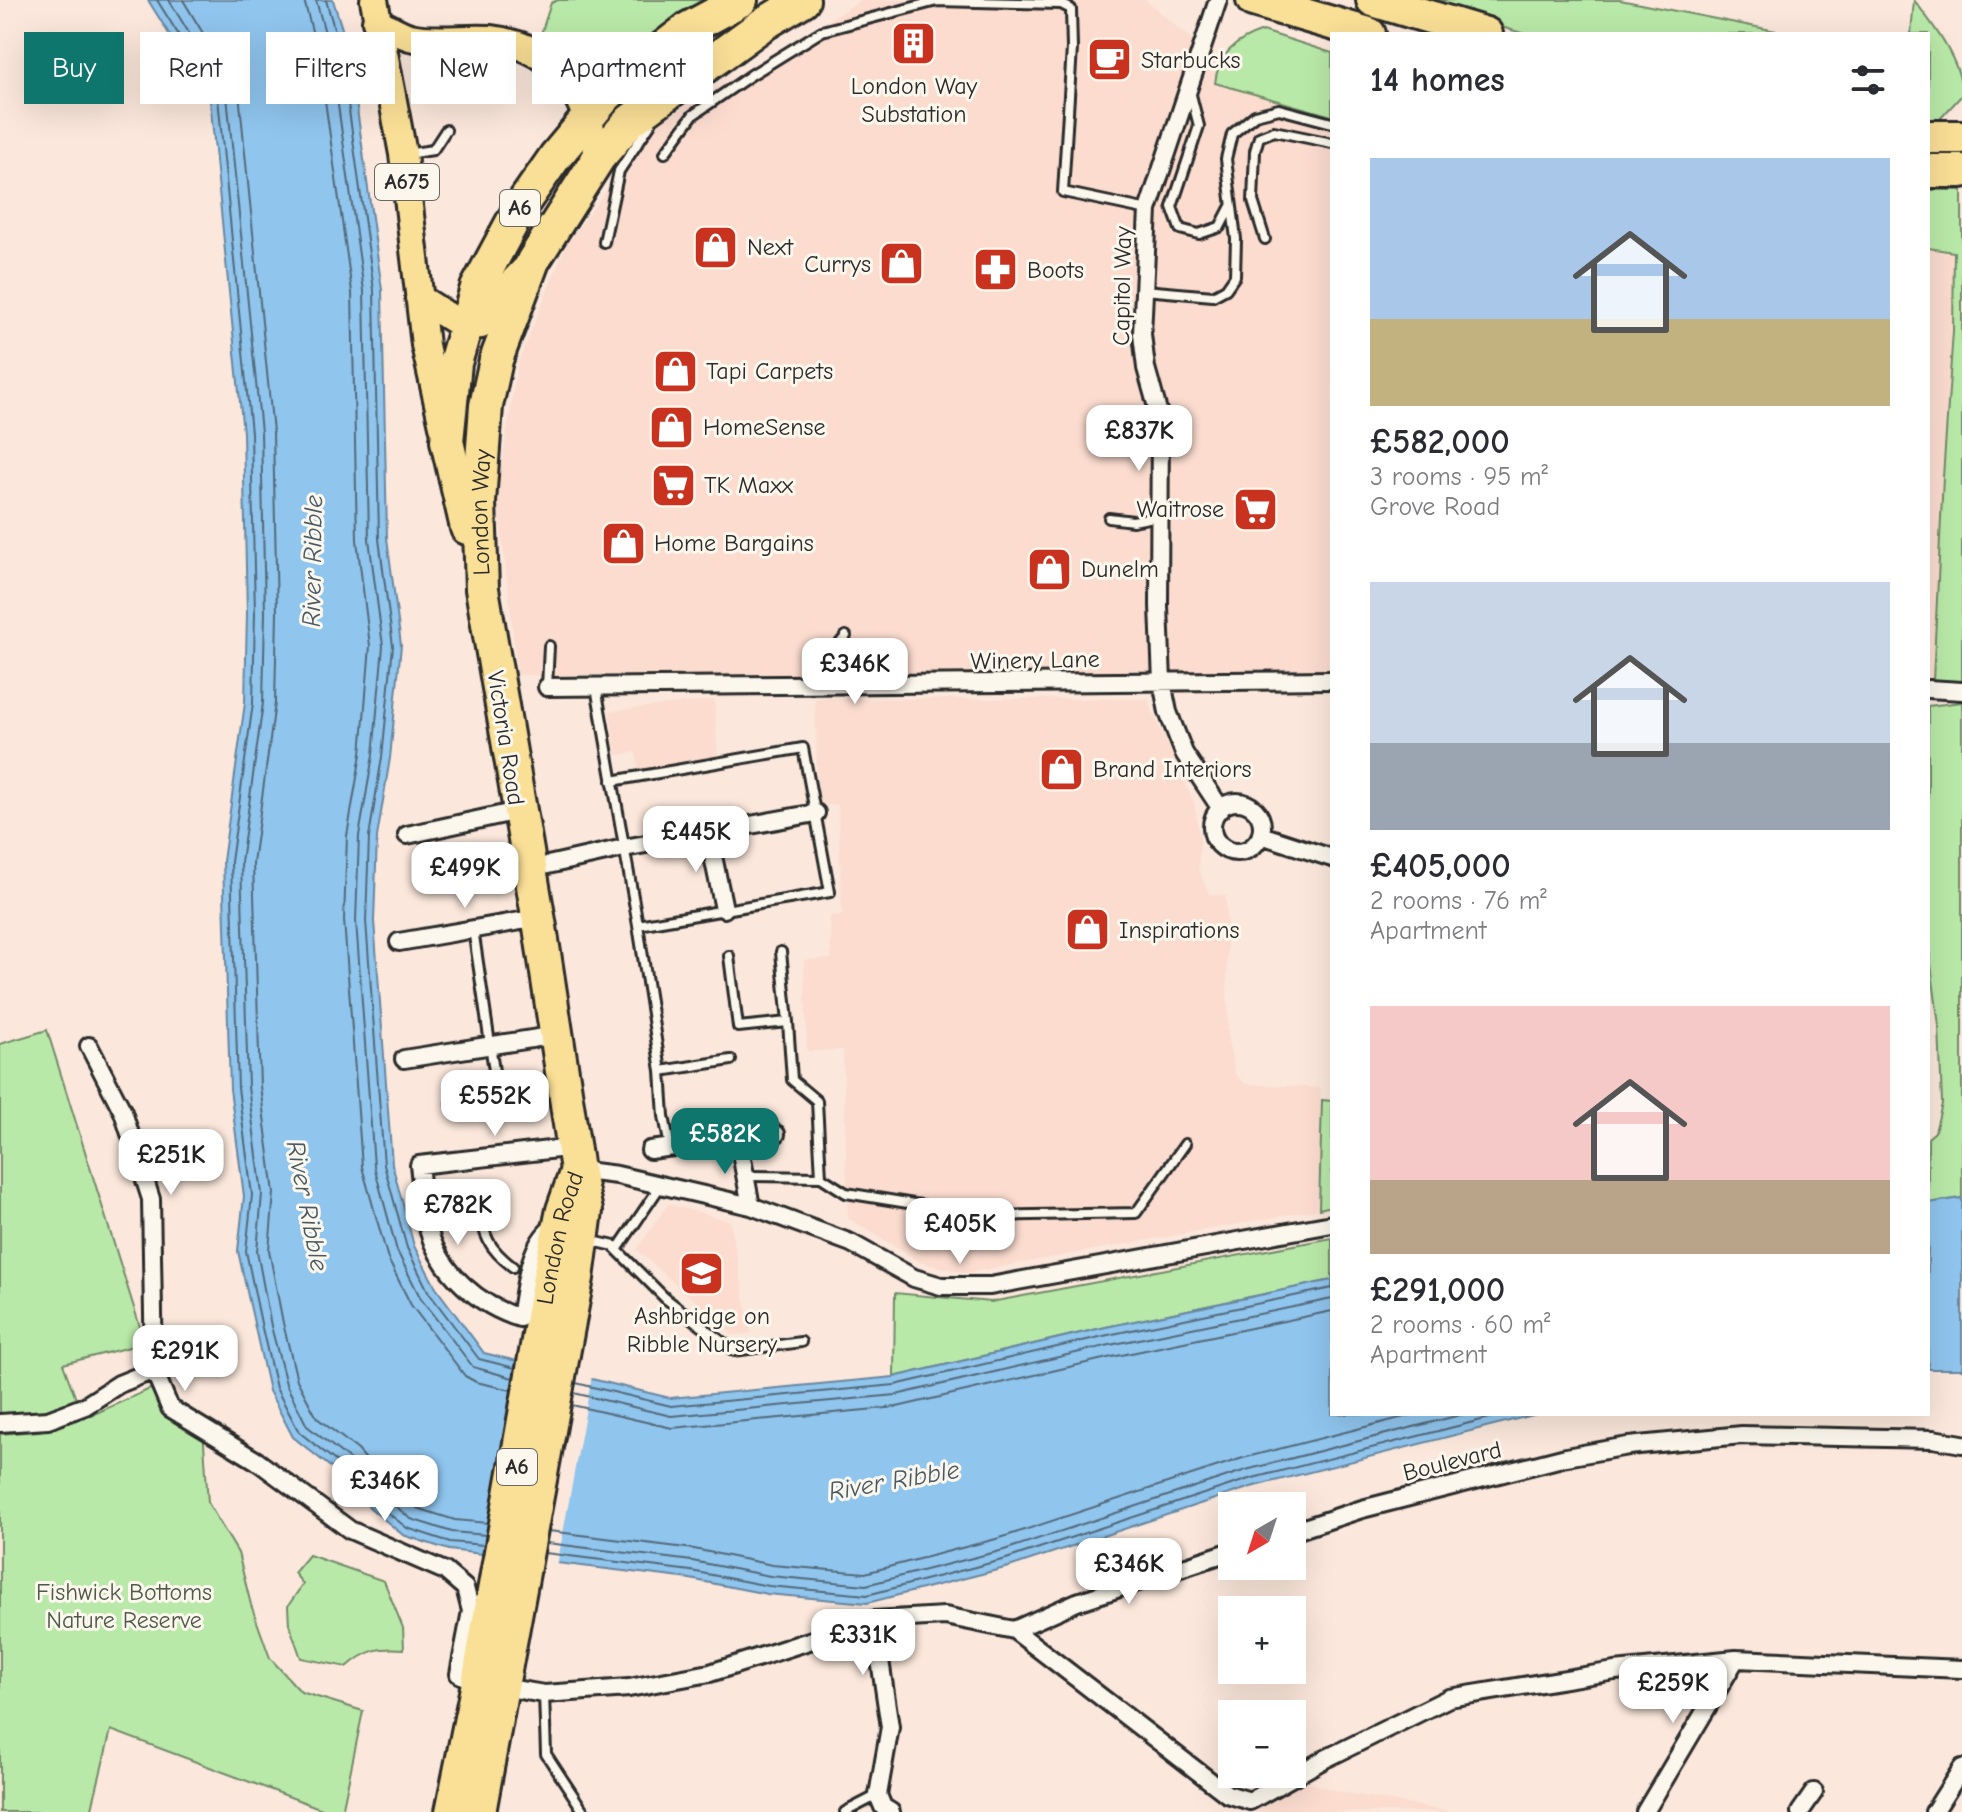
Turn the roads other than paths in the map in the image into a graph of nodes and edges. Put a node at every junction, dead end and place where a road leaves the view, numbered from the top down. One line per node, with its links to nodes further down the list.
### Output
1 (741, 0): 8 (highway, London Way / A6)
2 (803, 0): 14 (highway, London Way / A6)
3 (1218, 0): 15 (street, Capitol Way)
4 (1253, 0): 9 (highway)
5 (1373, 0): 10 (highway)
6 (375, 10): 7 (main road, A675); 11 (main road, A675)
7 (379, 32)
8 (684, 32)
9 (1362, 32)
10 (1479, 32)
11 (411, 37)
12 (411, 45): 13 (main road)
13 (395, 58)
14 (713, 60)
15 (1189, 87): 32 (lane); 33 (street, Capitol Way)
16 (393, 104): 28 (main road, A675)
17 (581, 104): 21 (main road, A675)
18 (600, 104): 21 (highway, London Way / A6)
19 (652, 104): 29 (highway, London Way / A6)
20 (662, 104): 35 (lane)
21 (589, 118): 29 (main road, A675); 39 (highway, London Way / A6)
22 (1330, 122): 32 (lane)
23 (446, 130): 28 (lane)
24 (1930, 137): 25 (highway)
25 (1962, 137)
26 (1330, 143): 34 (lane)
27 (665, 153): 33 (lane)
28 (403, 154): 38 (main road, A675)
29 (599, 157): 36 (highway, London Way / A6)
30 (1930, 171): 31 (highway)
31 (1962, 171)
32 (1232, 204): 37 (lane)
33 (1148, 210): 37 (street, Capitol Way)
34 (1265, 239)
35 (604, 242)
36 (533, 261): 39 (main road); 43 (highway, London Way / A6)
37 (1144, 290): 41 (street, Capitol Way)
38 (419, 298): 39 (main road); 40 (main road, A675)
39 (465, 327): 40 (highway, London Way / A6)
40 (447, 441): 43 (highway, London Way / A6)
41 (1159, 516): 42 (lane); 47 (street, Capitol Way)
42 (1109, 518)
43 (482, 589): 55 (highway, Victoria Road / A6)
44 (846, 636): 48 (lane)
45 (549, 646): 49 (lane)
46 (1330, 680): 47 (street, Winery Lane)
47 (1162, 682): 48 (street, Winery Lane); 54 (street, Capitol Way)
48 (832, 686): 50 (street, Winery Lane)
49 (547, 687): 50 (street, Winery Lane)
50 (596, 687): 53 (lane)
51 (1932, 690): 52 (street)
52 (1962, 691)
53 (612, 781): 56 (lane); 60 (lane)
54 (1221, 809): 59 (street); 59 (street)
55 (518, 811): 58 (street); 62 (highway, Victoria Road / A6)
56 (816, 813): 57 (street); 63 (lane)
57 (708, 832): 60 (street); 63 (street)
58 (407, 835)
59 (1261, 835): 61 (street)
60 (624, 848): 62 (street); 65 (lane)
61 (1330, 857)
62 (530, 869): 64 (highway, Victoria Road / A6)
63 (724, 909): 65 (lane)
64 (538, 918): 66 (street); 71 (highway, Victoria Road / A6)
65 (638, 925): 76 (lane)
66 (473, 929): 67 (street); 72 (lane)
67 (399, 942)
68 (781, 952): 70 (lane)
69 (729, 956): 70 (lane)
70 (788, 1022): 85 (lane)
71 (557, 1035): 72 (street); 83 (highway, Victoria Road / A6)
72 (490, 1044): 74 (street); 77 (lane)
73 (89, 1046): 93 (street)
74 (404, 1059)
75 (731, 1060): 76 (lane)
76 (661, 1071): 81 (lane)
77 (451, 1103)
78 (776, 1134): 79 (street)
79 (738, 1138): 81 (street); 84 (street)
80 (1185, 1144): 85 (lane)
81 (670, 1147): 82 (street)
82 (650, 1150)
83 (576, 1159): 86 (street); 88 (street); 90 (highway, London Road / A6)
84 (745, 1176): 85 (lane); 87 (street)
85 (821, 1177)
86 (661, 1185): 87 (street); 90 (lane)
87 (751, 1206): 89 (street)
88 (424, 1212): 90 (street); 91 (lane)
89 (1330, 1224)
90 (586, 1236): 92 (lane); 102 (highway, London Road / A6)
91 (513, 1267)
92 (801, 1342)
93 (154, 1370): 94 (street); 102 (street)
94 (0, 1423)
95 (1962, 1444): 96 (street, Boulevard)
96 (1306, 1527)
97 (1218, 1556): 99 (street)
98 (874, 1620): 99 (street); 103 (street); 106 (street)
99 (1014, 1630): 100 (street)
100 (1736, 1659): 101 (street); 112 (street)
101 (1962, 1669)
102 (490, 1686): 103 (street); 107 (highway, A6); 108 (highway, A6)
103 (544, 1694): 109 (lane)
104 (1962, 1768): 114 (street)
105 (1814, 1792): 113 (street)
106 (878, 1795): 110 (lane); 111 (street)
107 (452, 1812)
108 (479, 1812)
109 (584, 1812)
110 (845, 1812)
111 (891, 1812)
112 (1645, 1812)
113 (1800, 1812)
114 (1934, 1812)

